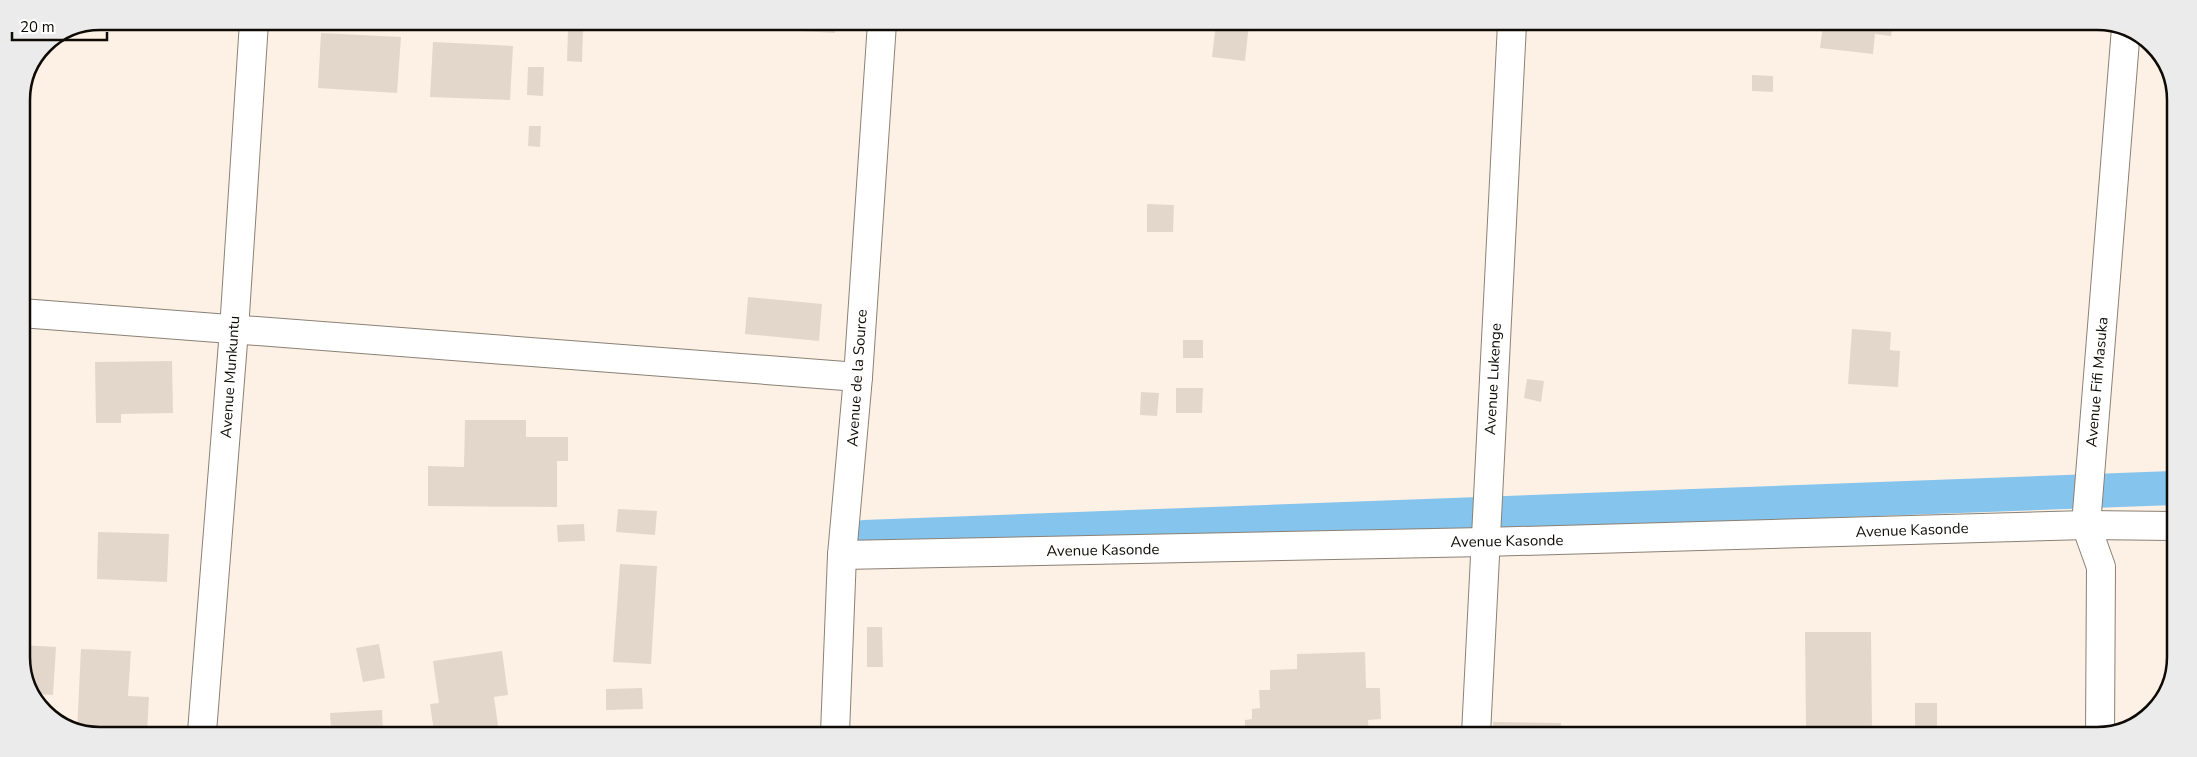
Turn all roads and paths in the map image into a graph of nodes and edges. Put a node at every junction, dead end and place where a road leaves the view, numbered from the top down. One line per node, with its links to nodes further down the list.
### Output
1 (253, 30): 6 (street, Avenue Munkuntu)
2 (882, 30): 7 (street, Avenue de la Source)
3 (1512, 30): 10 (street, Avenue Lukenge)
4 (2125, 36): 8 (street, Avenue Fifi Masuka)
5 (30, 314): 6 (street)
6 (234, 330): 7 (street); 12 (street, Avenue Munkuntu)
7 (858, 377): 11 (street, Avenue de la Source)
8 (2086, 525): 9 (street, Avenue Kasonde); 10 (street, Avenue Kasonde); 15 (street, Avenue Fifi Masuka)
9 (2167, 526)
10 (1485, 542): 11 (street, Avenue Kasonde); 14 (street, Avenue Lukenge)
11 (842, 555): 13 (street, Avenue de la Source)
12 (202, 727)
13 (835, 727)
14 (1476, 727)
15 (2100, 727)

